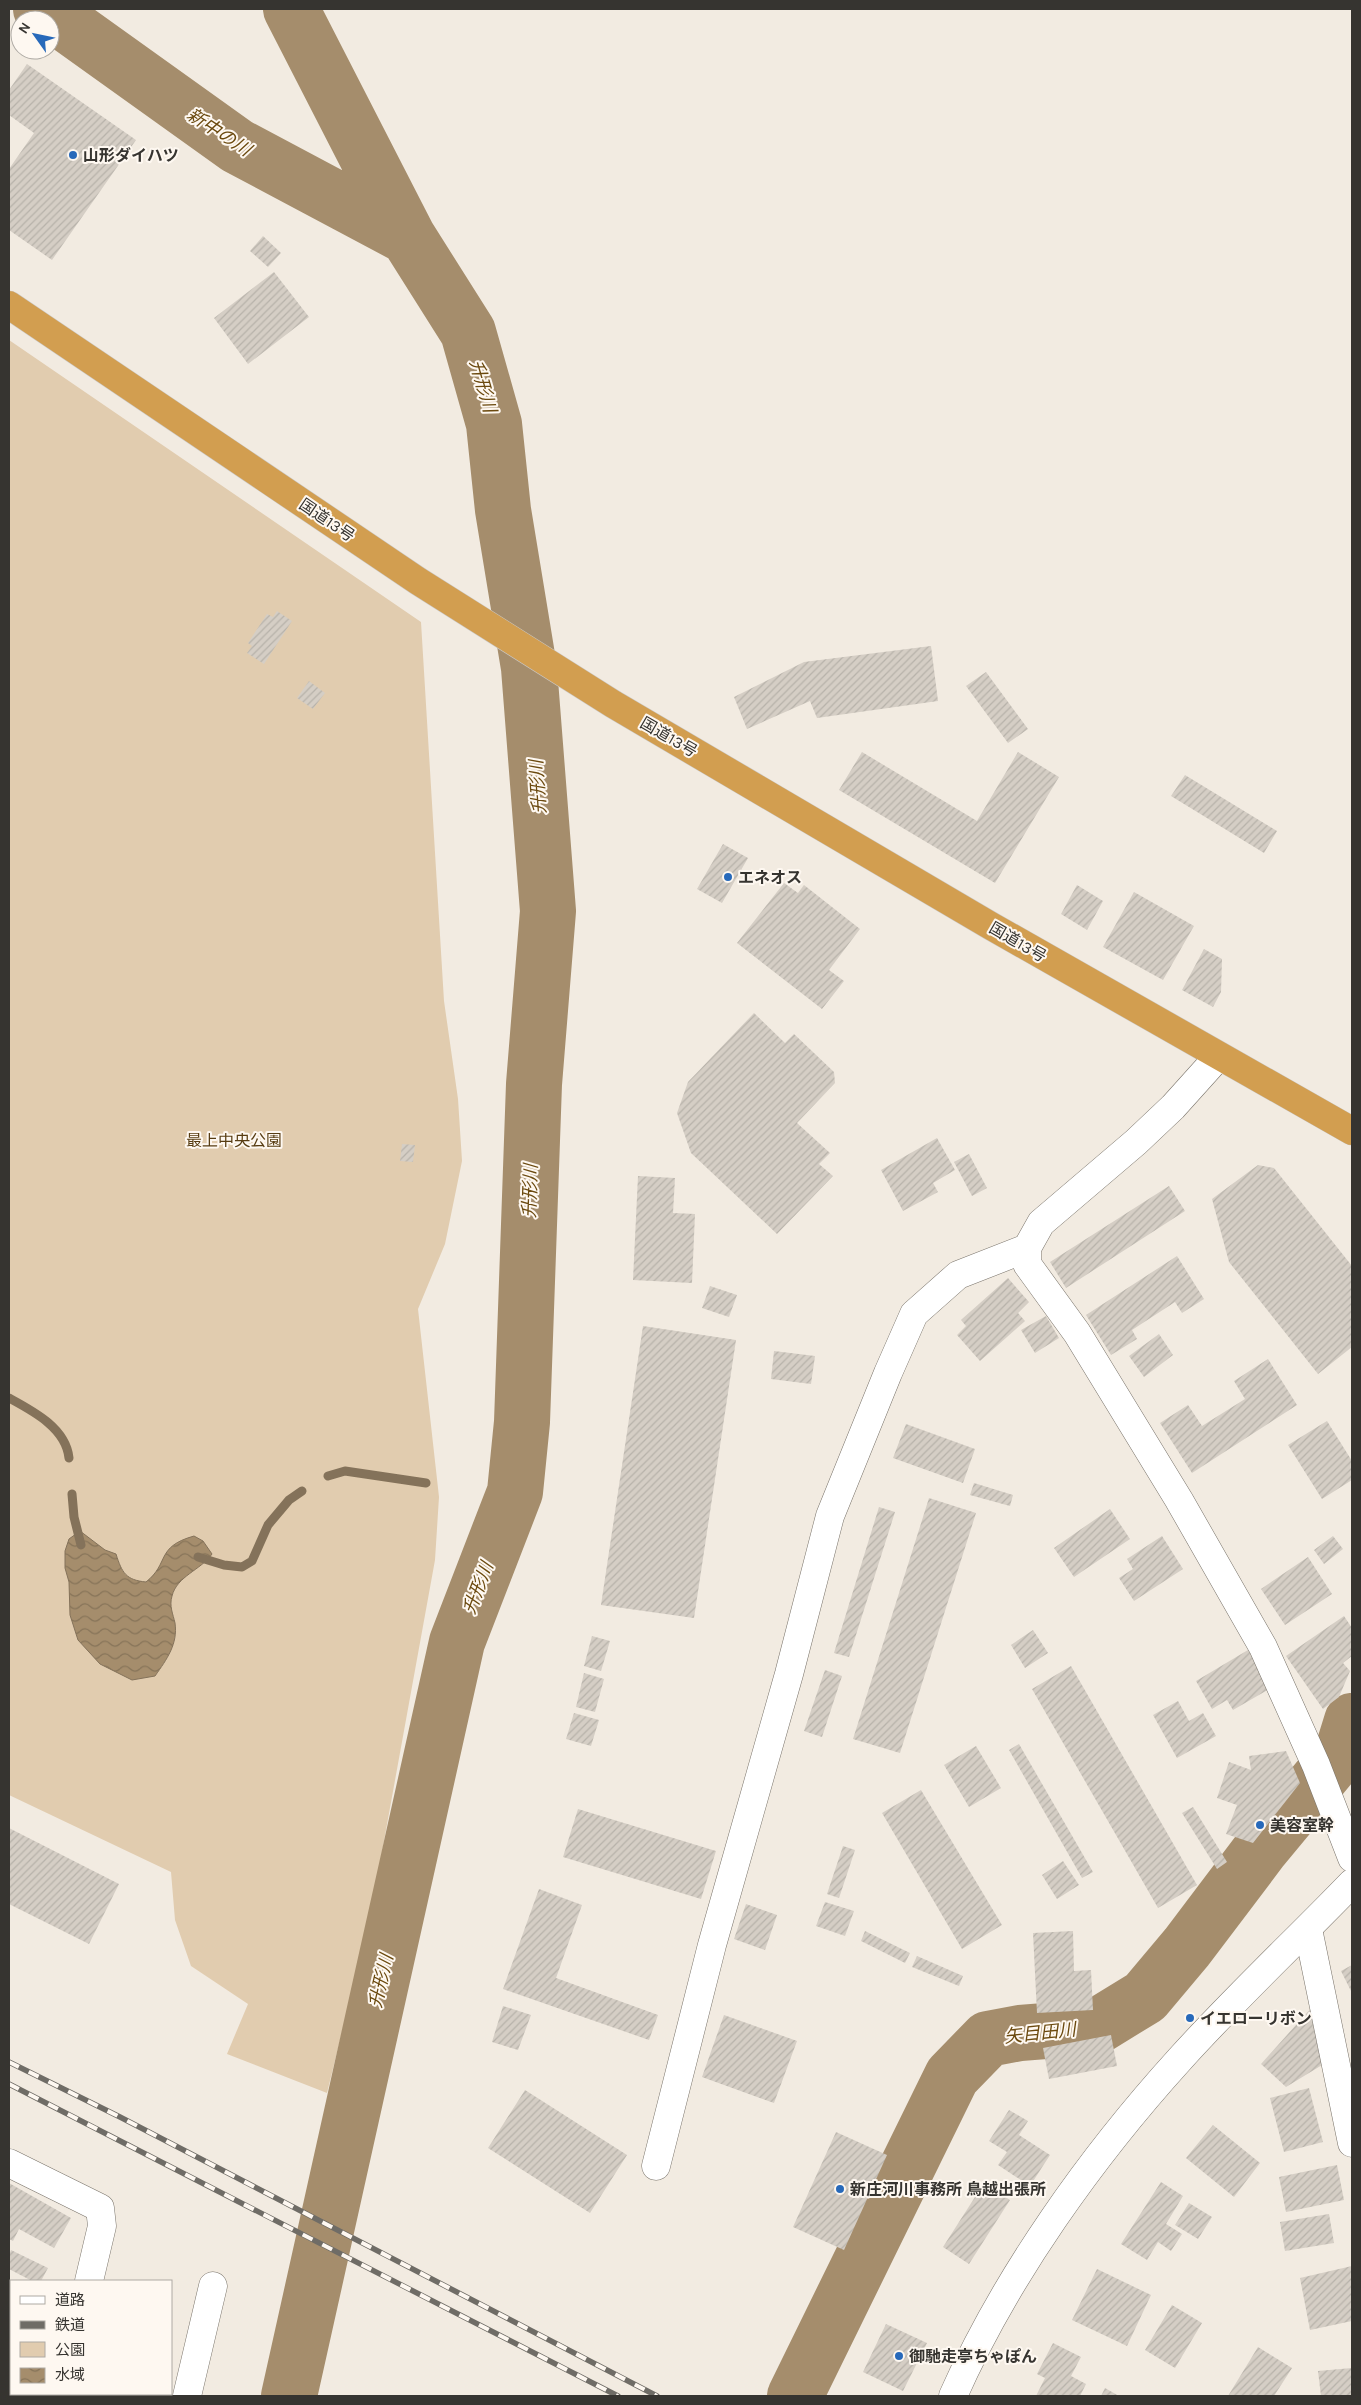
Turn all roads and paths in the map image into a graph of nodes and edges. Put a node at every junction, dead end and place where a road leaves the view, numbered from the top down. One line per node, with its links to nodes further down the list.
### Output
1 (9, 305): 2 (highway, 国道13号)
2 (1218, 1057): 3 (highway, 国道13号); 4 (street)
3 (1352, 1131)
4 (1027, 1248): 5 (street); 10 (street)
5 (1352, 1858)
6 (1352, 1883): 7 (street)
7 (1308, 1929): 8 (street); 14 (street)
8 (1352, 2143)
9 (9, 2163): 11 (street)
10 (656, 2166)
11 (89, 2280)
12 (213, 2286): 13 (street)
13 (187, 2396)
14 (953, 2396)

